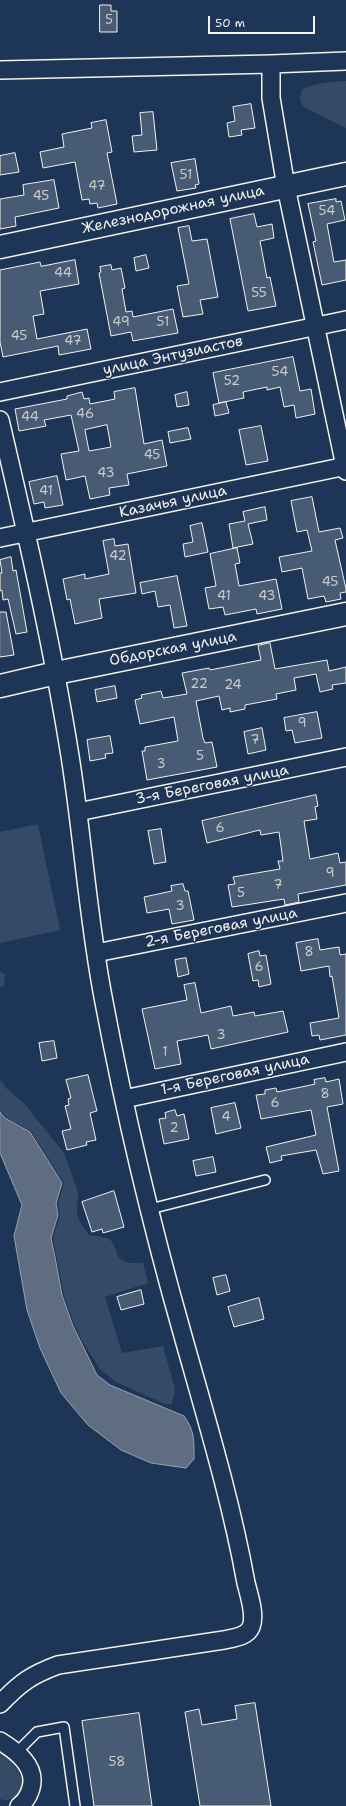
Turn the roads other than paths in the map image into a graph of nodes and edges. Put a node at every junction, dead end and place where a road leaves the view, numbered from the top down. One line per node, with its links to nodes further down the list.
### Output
1 (346, 61): 2 (street)
2 (271, 64): 3 (street); 5 (street)
3 (0, 70)
4 (346, 174): 5 (street, Железнодорожная улица)
5 (286, 187): 6 (street, Железнодорожная улица); 8 (street)
6 (0, 247)
7 (346, 320): 8 (street, улица Энтузиастов)
8 (314, 326): 9 (street, улица Энтузиастов); 11 (street)
9 (0, 392)
10 (0, 420): 12 (street)
11 (346, 468): 12 (street, Казачья улица)
12 (26, 533): 13 (street, Казачья улица); 15 (street)
13 (0, 538)
14 (346, 614): 15 (street, Обдорская улица)
15 (56, 673): 16 (street, Обдорская улица); 18 (street)
16 (0, 686)
17 (346, 758): 18 (street, 3-я Береговая улица)
18 (78, 812): 20 (street)
19 (346, 903): 20 (street, 2-я Береговая улица)
20 (96, 953): 22 (street)
21 (346, 1052): 22 (street, 1-я Береговая улица)
22 (124, 1099): 24 (street)
23 (265, 1180): 24 (lane)
24 (150, 1209): 25 (street)
25 (0, 1704)
26 (0, 1741): 27 (street)
27 (16, 1752): 28 (street); 29 (lane)
28 (26, 1803)
29 (75, 1806)

